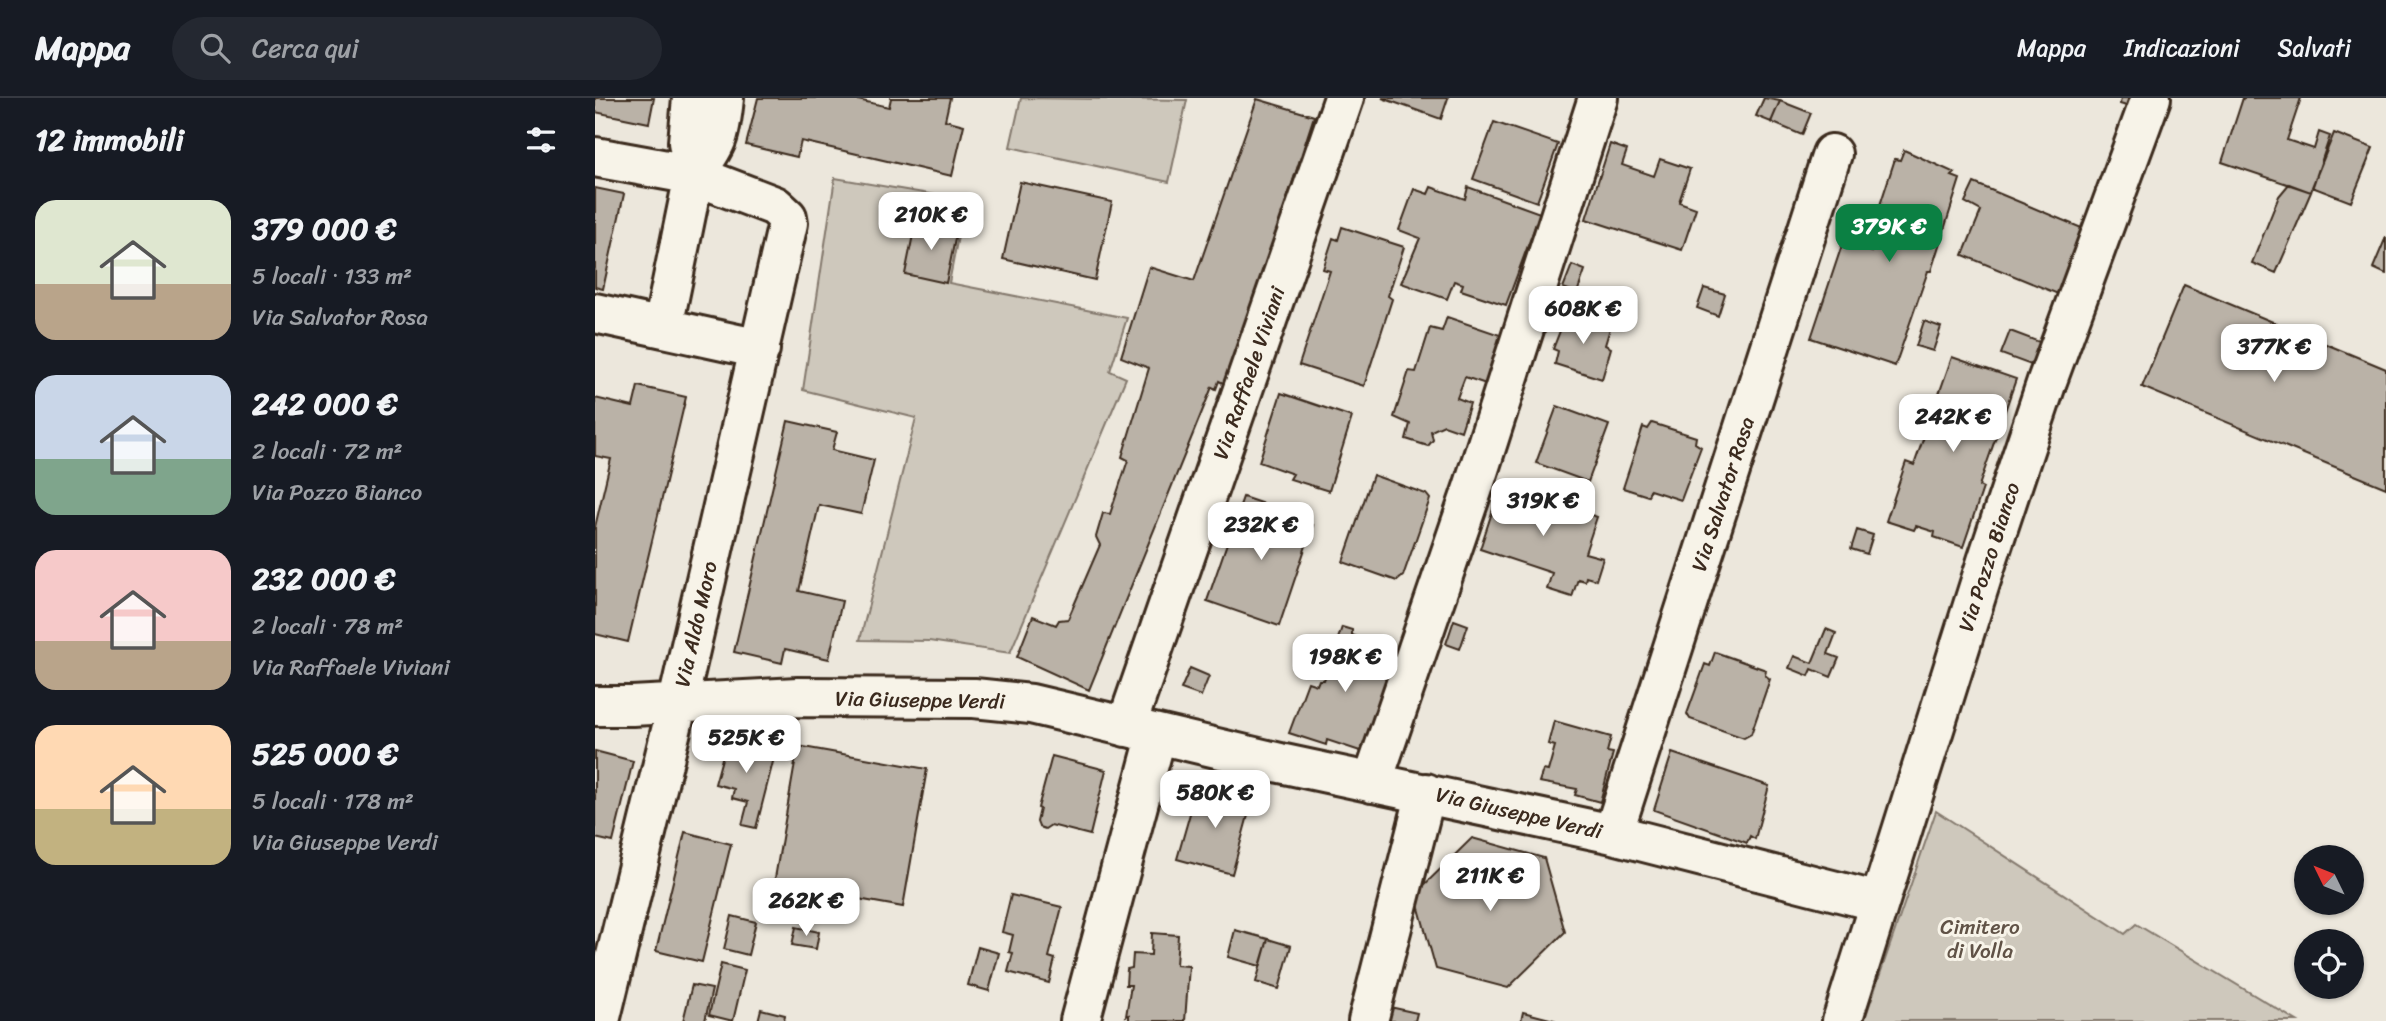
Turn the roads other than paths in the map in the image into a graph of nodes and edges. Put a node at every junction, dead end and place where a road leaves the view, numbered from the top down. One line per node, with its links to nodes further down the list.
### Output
1 (692, 98): 8 (street)
2 (724, 98): 8 (street)
3 (1343, 98): 14 (street, Via Raffaele Viviani)
4 (1598, 98): 15 (street)
5 (2151, 98): 18 (street, Via Pozzo Bianco)
6 (1832, 154): 17 (street, Via Salvator Rosa)
7 (595, 157): 8 (street)
8 (695, 175): 10 (street); 11 (street, Via Aldo Moro)
9 (595, 313): 10 (street)
10 (663, 327): 11 (street)
11 (760, 349): 12 (street, Via Aldo Moro)
12 (678, 702): 13 (street, Via Giuseppe Verdi); 14 (street, Via Giuseppe Verdi); 19 (street, Via Aldo Moro)
13 (595, 706)
14 (1142, 731): 15 (street, Via Giuseppe Verdi); 20 (street)
15 (1373, 783): 16 (street, Via Giuseppe Verdi)
16 (1426, 793): 17 (street, Via Giuseppe Verdi); 21 (street)
17 (1613, 834): 18 (street, Via Giuseppe Verdi)
18 (1879, 902): 22 (street, Via Pozzo Bianco)
19 (600, 1021)
20 (1080, 1021)
21 (1368, 1021)
22 (1842, 1021)

